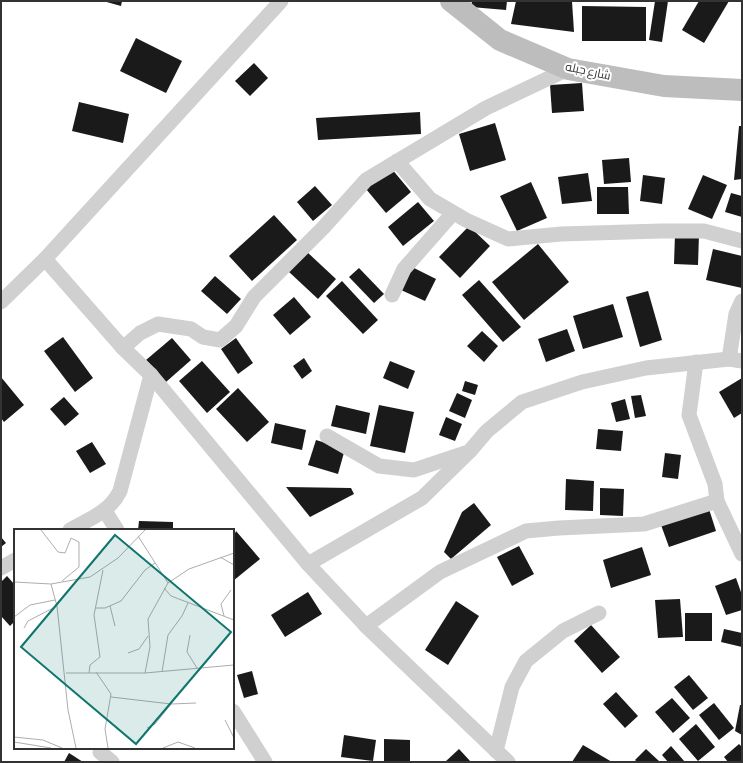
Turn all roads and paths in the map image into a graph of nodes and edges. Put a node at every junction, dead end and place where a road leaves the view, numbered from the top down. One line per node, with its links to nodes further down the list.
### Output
1 (451, 1): 3 (main road, شارع جبله)
2 (274, 3): 8 (street)
3 (568, 68): 4 (main road, شارع جبله); 5 (street)
4 (742, 90)
5 (397, 162): 6 (street); 12 (street)
6 (453, 213): 7 (street); 9 (street)
7 (742, 241)
8 (45, 259): 11 (street); 12 (street)
9 (392, 295)
10 (742, 301): 13 (street)
11 (1, 302)
12 (123, 348): 15 (street)
13 (736, 360): 14 (street)
14 (696, 362): 17 (street); 18 (street)
15 (151, 375): 19 (street); 24 (street)
16 (327, 436): 17 (street)
17 (470, 452): 24 (street)
18 (717, 501): 22 (street); 27 (street)
19 (105, 511): 20 (street); 21 (street)
20 (72, 529)
21 (116, 529)
22 (742, 554)
23 (14, 561): 25 (street)
24 (308, 564): 27 (street)
25 (1, 568)
26 (599, 613): 29 (street)
27 (366, 626): 29 (street)
28 (234, 714): 32 (street)
29 (496, 750): 33 (street)
30 (100, 752): 31 (street)
31 (112, 762)
32 (265, 762)
33 (508, 762)

